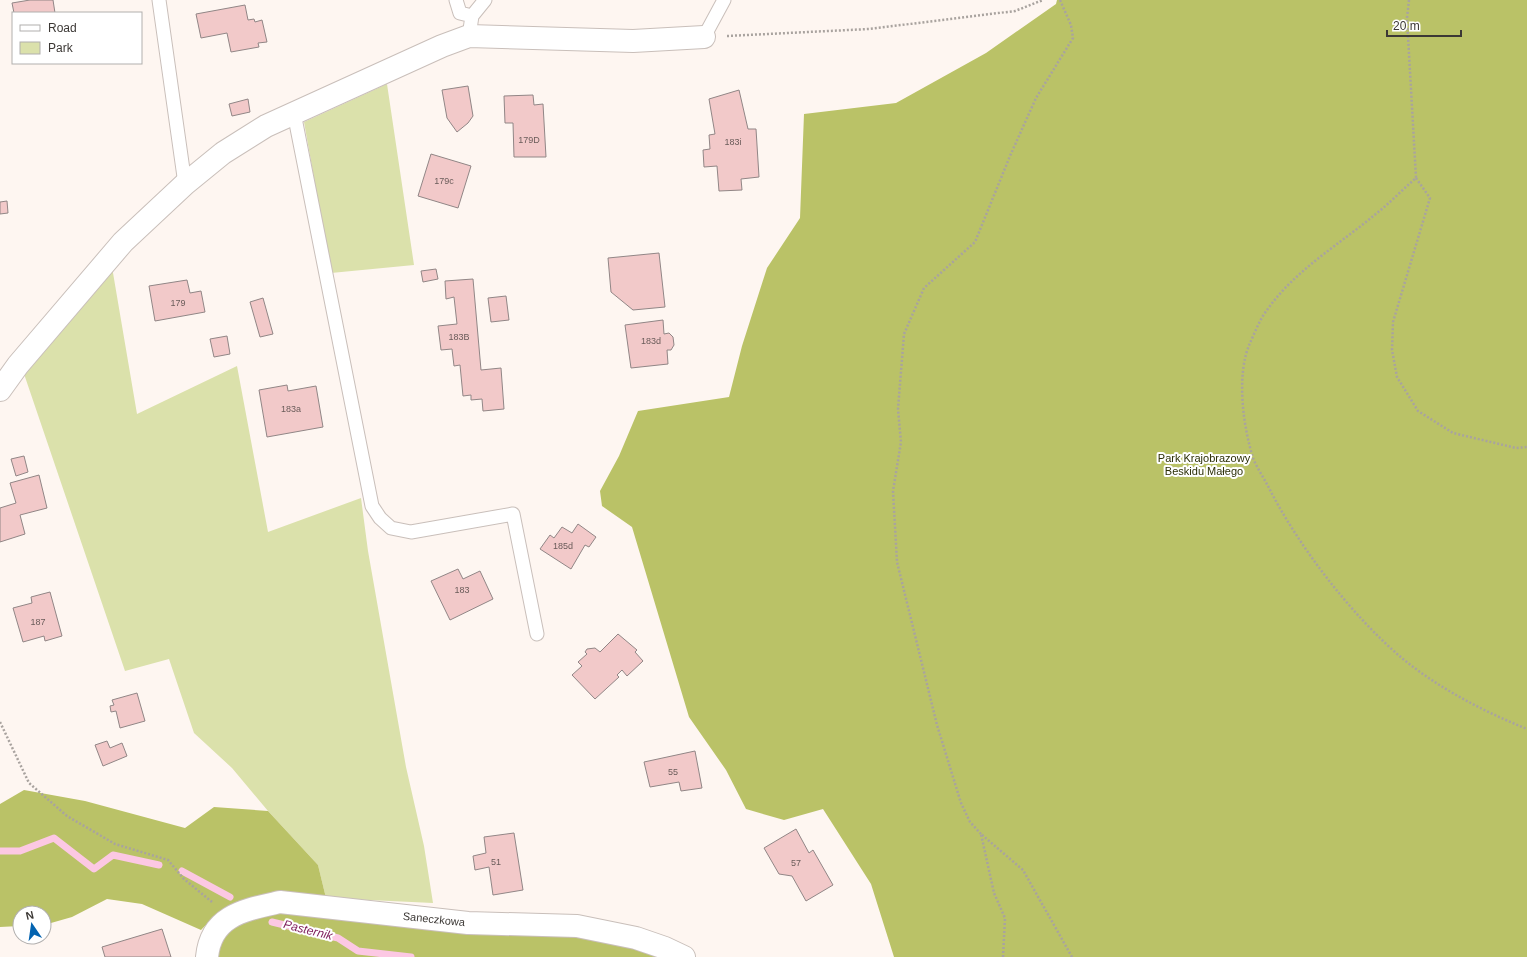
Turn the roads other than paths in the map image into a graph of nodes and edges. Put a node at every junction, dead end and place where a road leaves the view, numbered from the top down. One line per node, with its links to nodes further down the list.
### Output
1 (159, 0): 8 (lane)
2 (456, 0): 5 (lane)
3 (485, 0): 5 (lane)
4 (724, 0): 6 (lane)
5 (470, 26): 6 (street); 7 (street)
6 (704, 37)
7 (294, 113): 8 (street); 10 (lane)
8 (185, 184): 9 (street)
9 (0, 390)
10 (538, 634)
11 (207, 957): 12 (street, Saneczkowa)
12 (684, 957)

